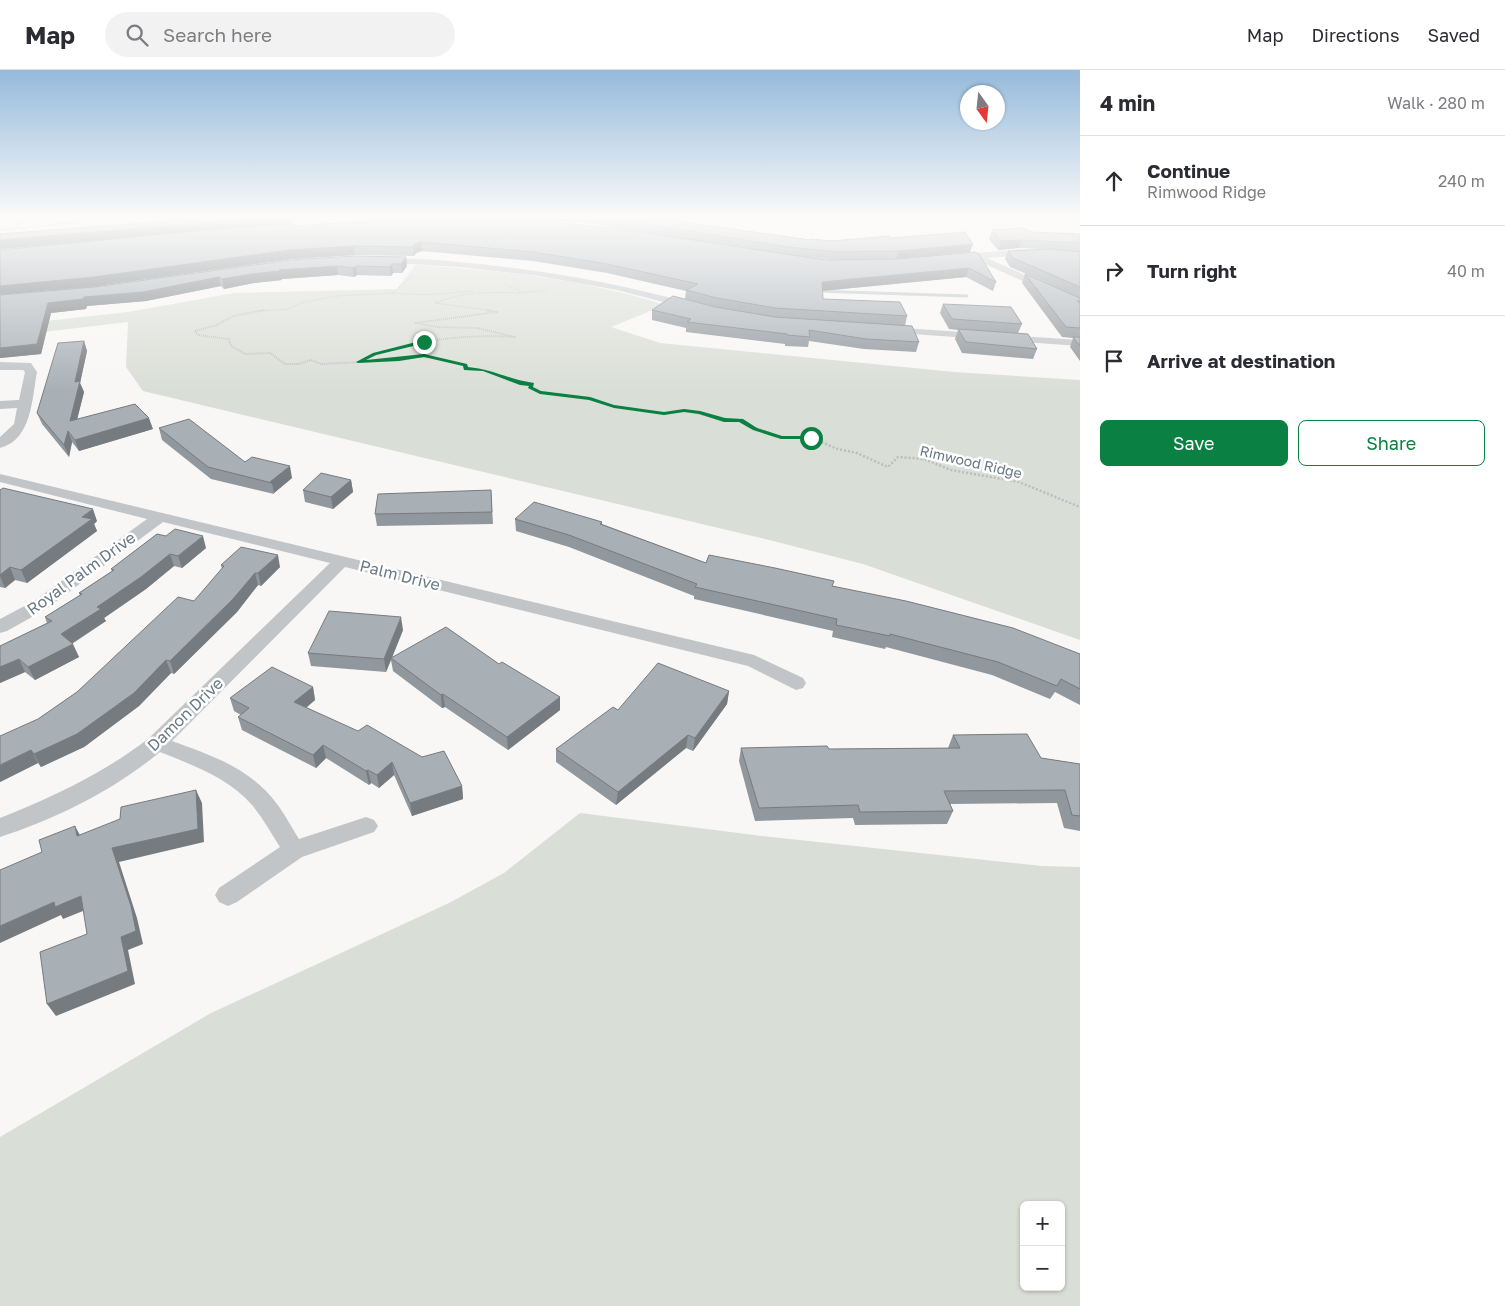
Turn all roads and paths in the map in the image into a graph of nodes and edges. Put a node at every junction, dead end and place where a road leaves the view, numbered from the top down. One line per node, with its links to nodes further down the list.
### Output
1 (411, 276): 6 (path)
2 (560, 276): 8 (street)
3 (1017, 276): 7 (street)
4 (501, 285): 5 (path)
5 (478, 292): 6 (path); 11 (path)
6 (392, 293): 11 (path, Rimwood Ridge)
7 (1080, 304)
8 (705, 310)
9 (879, 330): 10 (street)
10 (1080, 343)
11 (358, 362): 17 (path, Rimwood Ridge)
12 (0, 366): 13 (street)
13 (24, 404): 14 (street); 15 (street)
14 (0, 405)
15 (0, 444)
16 (3, 481): 18 (street, Palm Drive)
17 (1080, 507)
18 (161, 516): 19 (street, Palm Drive); 20 (street, Royal Palm Drive)
19 (342, 561): 21 (street, Palm Drive); 22 (street, Damon Drive)
20 (0, 627)
21 (796, 684)
22 (157, 742): 24 (street, Damon Drive); 25 (street)
23 (366, 826): 25 (street)
24 (0, 828)
25 (294, 850): 26 (street)
26 (228, 895)

